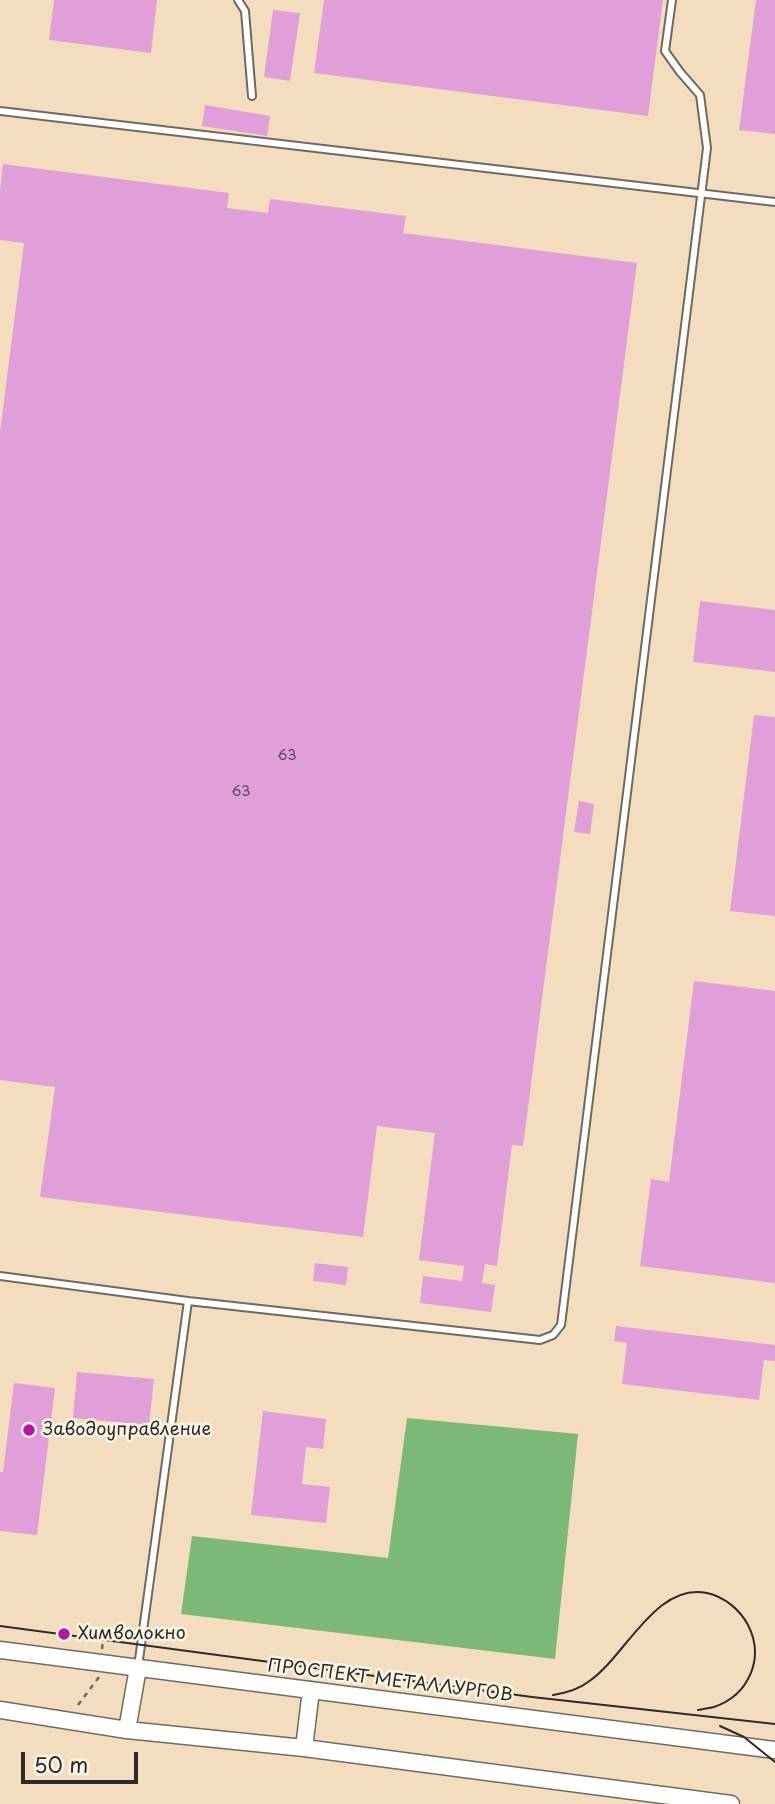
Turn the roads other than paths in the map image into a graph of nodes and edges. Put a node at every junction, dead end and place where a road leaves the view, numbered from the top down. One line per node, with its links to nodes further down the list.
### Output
1 (238, 0): 3 (lane)
2 (672, 0): 5 (lane)
3 (252, 96)
4 (0, 111): 5 (lane)
5 (703, 192): 6 (lane); 8 (lane)
6 (775, 202)
7 (0, 1276): 8 (lane)
8 (188, 1301): 10 (lane)
9 (0, 1650): 10 (street, ПРОСПЕКТ МЕТАЛЛУРГОВ)
10 (138, 1668): 11 (street, ПРОСПЕКТ МЕТАЛЛУРГОВ); 13 (street)
11 (311, 1690): 14 (street); 15 (street, ПРОСПЕКТ МЕТАЛЛУРГОВ)
12 (0, 1710): 13 (street)
13 (127, 1730): 14 (street)
14 (303, 1748): 16 (street)
15 (775, 1750)
16 (732, 1804)

